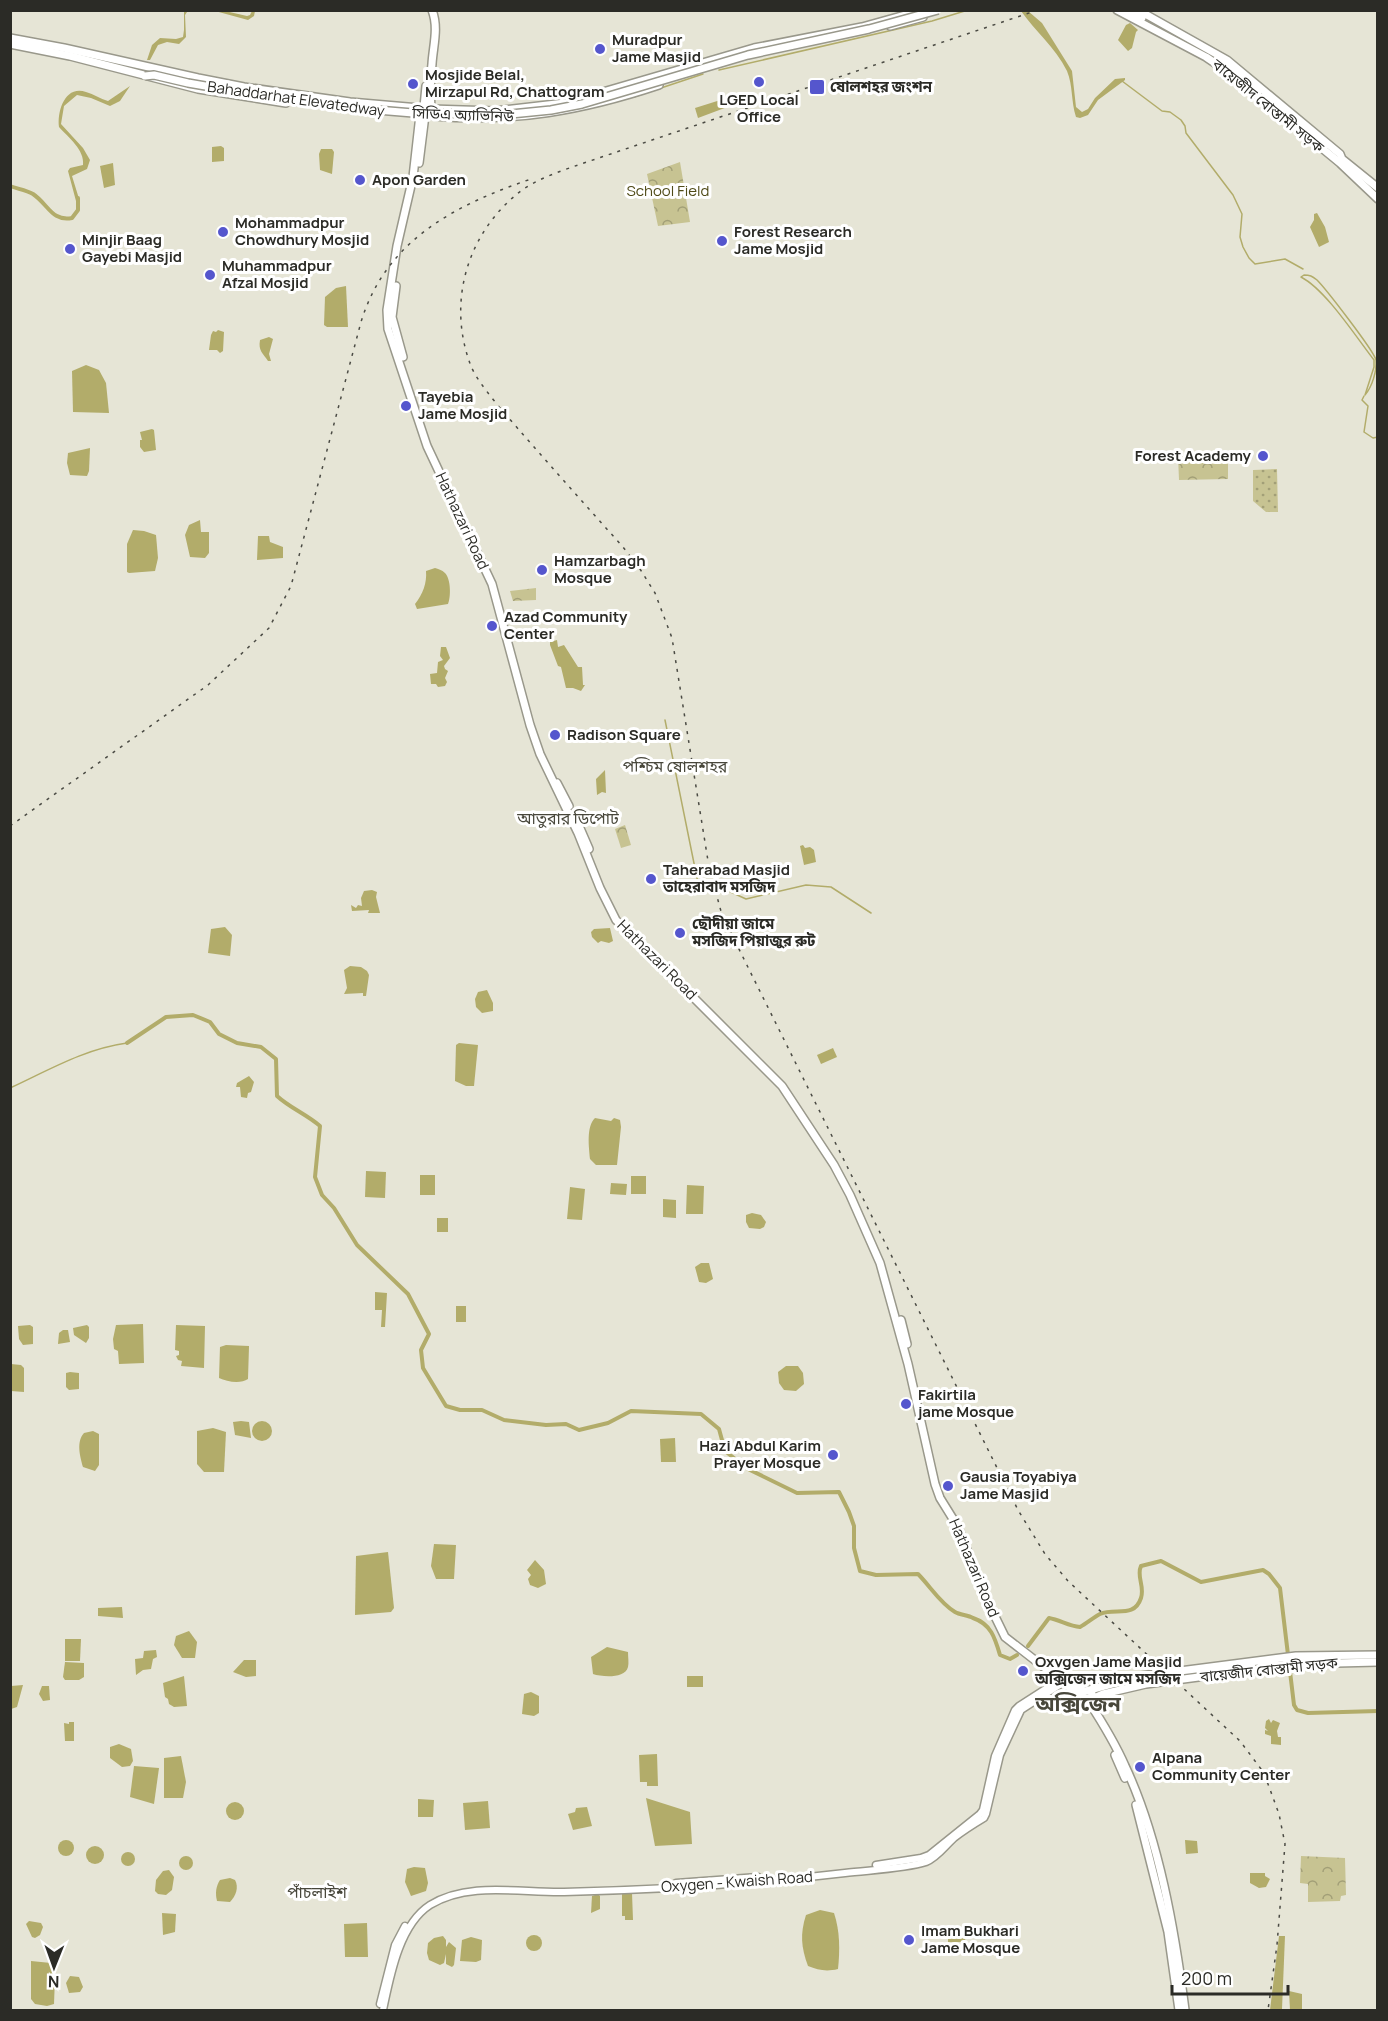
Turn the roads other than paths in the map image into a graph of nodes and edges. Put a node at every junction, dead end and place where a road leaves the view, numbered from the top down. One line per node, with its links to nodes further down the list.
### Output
1 (430, 10): 16 (main road)
2 (923, 10): 10 (main road, সিডিএ অ্যাভিনিউ)
3 (931, 10): 13 (main road, Bahaddarhat Elevatedway, bridge)
4 (938, 10): 14 (main road, Bahaddarhat Elevatedway, bridge)
5 (946, 10): 10 (main road, সিডিএ অ্যাভিনিউ)
6 (1117, 10): 18 (main road, বায়েজীদ বোস্তামী সড়ক)
7 (1123, 10): 17 (main road)
8 (1128, 10): 17 (main road)
9 (1138, 10): 18 (main road, বায়েজীদ বোস্তামী সড়ক)
10 (873, 27): 16 (main road, সিডিএ অ্যাভিনিউ)
11 (12, 41): 12 (main road, সিডিএ অ্যাভিনিউ)
12 (25, 43): 13 (main road); 14 (main road, সিডিএ অ্যাভিনিউ)
13 (183, 75): 15 (main road)
14 (145, 76): 15 (main road, সিডিএ অ্যাভিনিউ)
15 (350, 106): 16 (main road, সিডিএ অ্যাভিনিউ)
16 (425, 111): 24 (main road, Hathazari Road); 26 (main road, Hathazari Road)
17 (1295, 123): 18 (main road)
18 (1338, 159): 19 (main road, বায়েজীদ বোস্তামী সড়ক); 20 (main road, বায়েজীদ বোস্তামী সড়ক)
19 (1377, 188)
20 (1377, 199)
21 (1377, 1655): 22 (main road, বায়েজীদ বোস্তামী সড়ক)
22 (1296, 1660): 23 (main road, বায়েজীদ বোস্তামী সড়ক); 26 (main road, বায়েজীদ বোস্তামী সড়ক)
23 (1377, 1662)
24 (1056, 1678): 25 (main road, Hathazari Road); 27 (main road, Oxygen - Kwaish Road)
25 (1064, 1682): 26 (main road, Hathazari Road); 27 (main road, Oxygen - Kwaish Road)
26 (1086, 1697): 28 (main road); 29 (main road)
27 (381, 2010)
28 (1179, 2010)
29 (1185, 2010)

